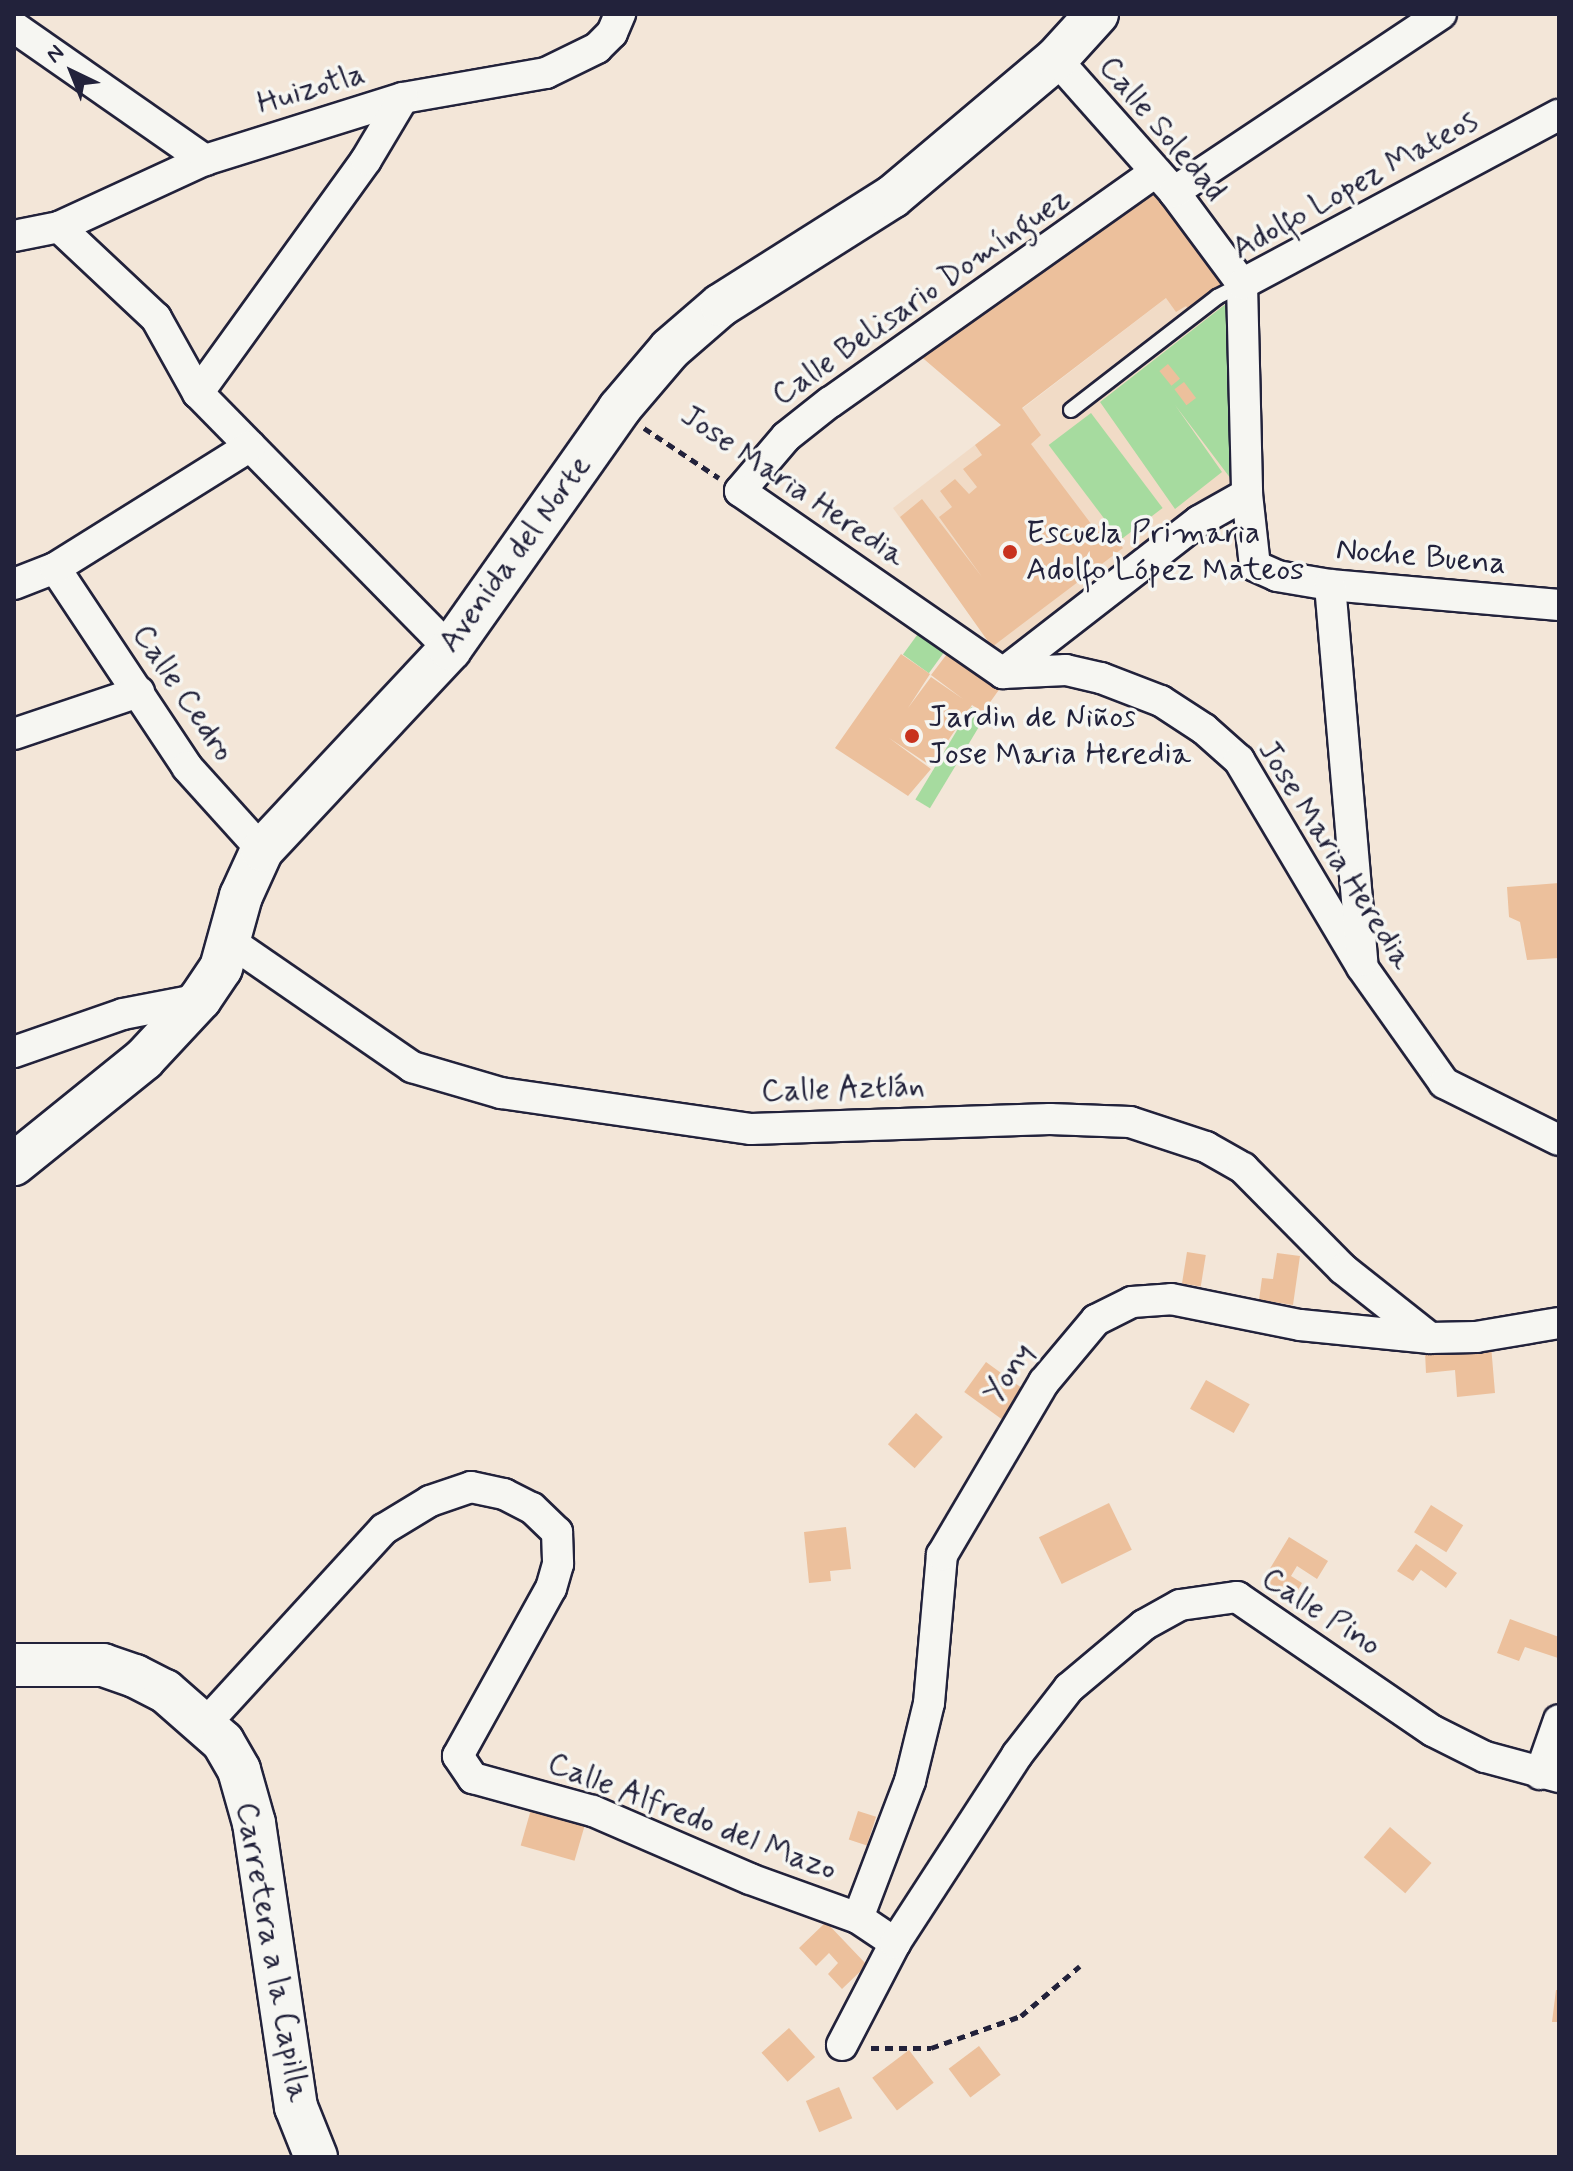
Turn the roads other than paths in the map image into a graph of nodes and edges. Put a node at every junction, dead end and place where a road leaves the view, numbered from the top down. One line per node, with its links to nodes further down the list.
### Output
1 (620, 14): 6 (street, Huizotla)
2 (1097, 14): 5 (street, Avenida del Norte)
3 (1441, 14): 9 (street, Calle Belisario Domínguez)
4 (14, 27): 8 (street)
5 (1056, 59): 9 (street, Calle Soledad); 23 (street, Avenida del Norte)
6 (403, 98): 8 (street, Huizotla); 13 (street)
7 (1559, 115): 12 (street, Adolfo Lopez Mateos)
8 (205, 160): 10 (street, Huizotla)
9 (1164, 182): 12 (street, Calle Soledad); 16 (street, Calle Belisario Domínguez)
10 (59, 227): 11 (street, Huizotla); 13 (street)
11 (14, 236)
12 (1242, 284): 14 (lane); 17 (street, Adolfo Lopez Mateos)
13 (198, 393): 15 (street)
14 (1071, 410)
15 (250, 446): 18 (street); 23 (street)
16 (740, 491): 24 (street, Jose Maria Heredia)
17 (1247, 494): 19 (street, Adolfo Lopez Mateos); 24 (street)
18 (55, 568): 20 (street); 25 (street, Calle Cedro)
19 (1277, 576): 21 (street, Noche Buena)
20 (14, 584)
21 (1330, 585): 22 (street, Noche Buena); 29 (street)
22 (1559, 605)
23 (450, 649): 27 (street, Avenida del Norte)
24 (1003, 673): 29 (street, Jose Maria Heredia)
25 (139, 692): 26 (street); 27 (street, Calle Cedro)
26 (14, 734)
27 (262, 850): 28 (street, Avenida del Norte)
28 (228, 940): 30 (street, Avenida del Norte); 35 (street, Calle Aztlán)
29 (1362, 967): 32 (street, Jose Maria Heredia)
30 (200, 999): 31 (street); 33 (street, Avenida del Norte)
31 (14, 1052)
32 (1559, 1140)
33 (14, 1164)
34 (1559, 1323): 35 (street, Yony)
35 (1430, 1338): 40 (street, Yony)
36 (14, 1665): 38 (street, Carretera a la Capilla)
37 (1559, 1720): 39 (street, Calle Pino)
38 (206, 1723): 40 (street, Calle Alfredo del Mazo); 43 (street, Carretera a la Capilla)
39 (1549, 1776): 41 (street, Calle Pino)
40 (858, 1918): 41 (street, Calle Alfredo del Mazo)
41 (895, 1943): 42 (street, Calle Pino)
42 (842, 2045)
43 (316, 2157)

